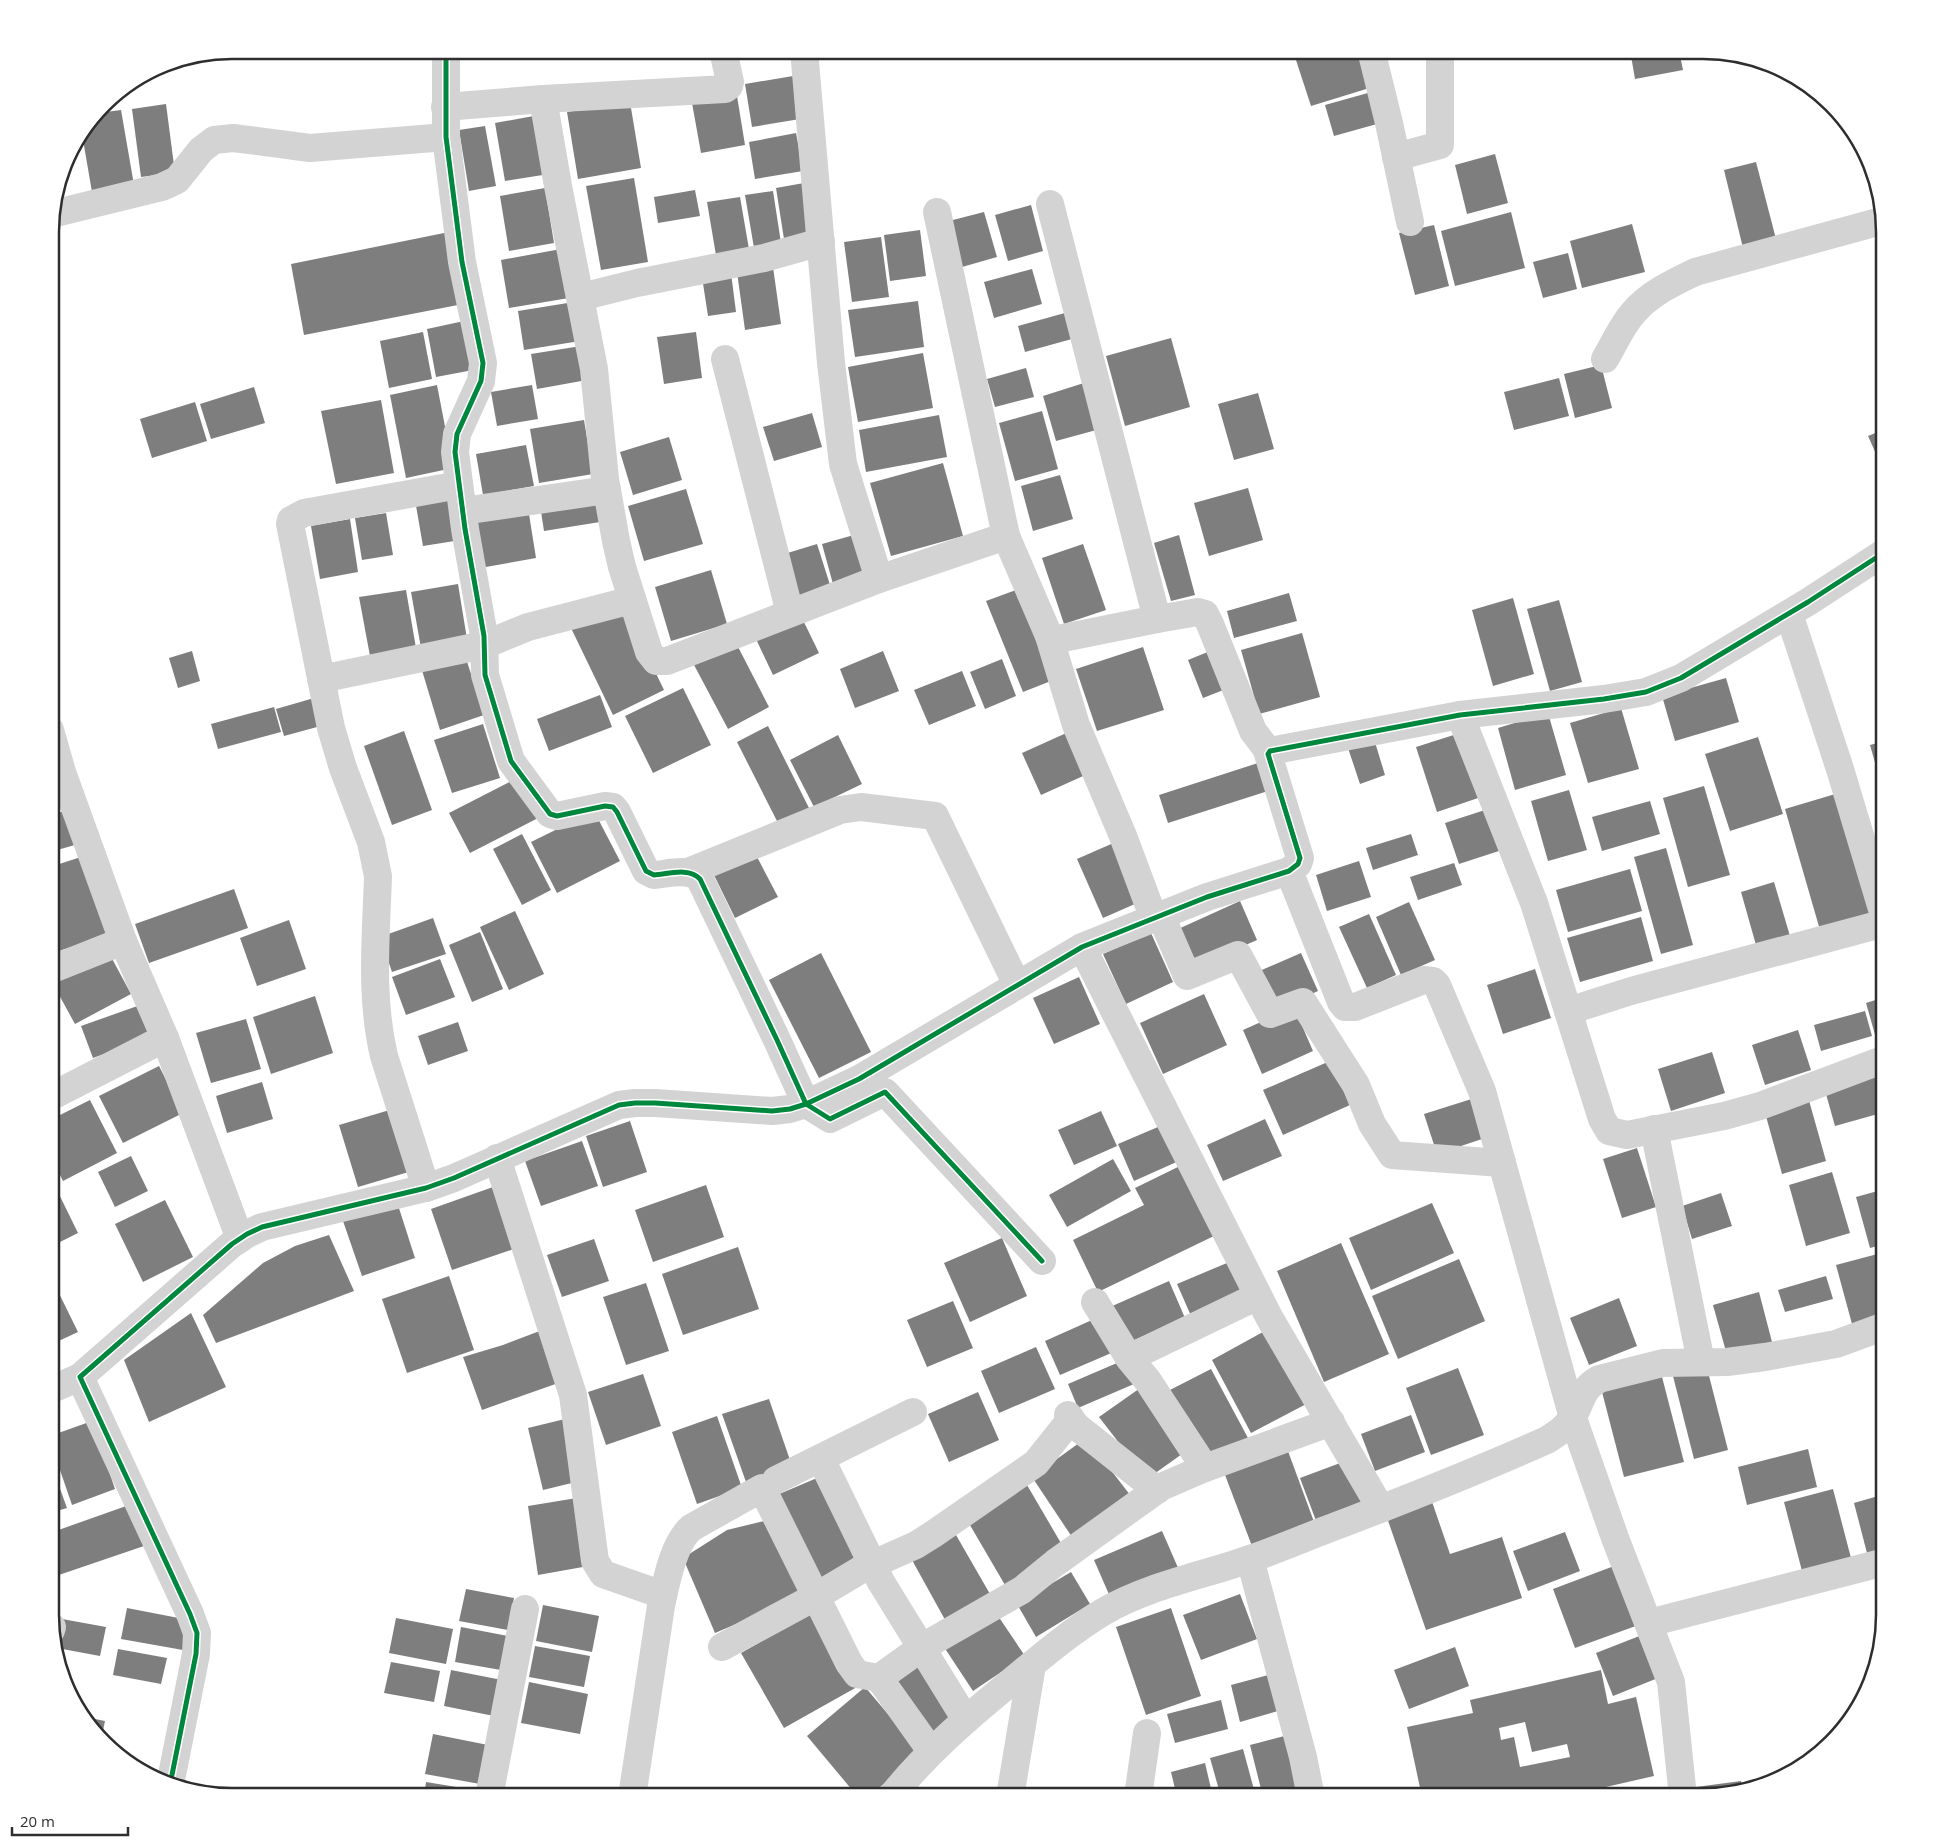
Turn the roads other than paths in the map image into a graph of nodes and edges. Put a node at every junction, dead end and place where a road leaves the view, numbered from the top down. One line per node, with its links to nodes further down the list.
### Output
1 (446, 59): 7 (street)
2 (725, 59): 6 (street)
3 (805, 59): 15 (street)
4 (1373, 59): 9 (street)
5 (1440, 59): 9 (street)
6 (543, 99): 7 (street); 16 (street)
7 (445, 107): 8 (street)
8 (446, 137): 11 (street); 20 (street)
9 (1396, 157): 13 (street)
10 (1050, 204): 27 (street)
11 (60, 212)
12 (937, 212): 21 (street)
13 (1410, 222)
14 (1876, 222): 18 (street)
15 (821, 242): 16 (street); 23 (street)
16 (581, 297): 19 (street)
17 (725, 359): 25 (street)
18 (1605, 359)
19 (607, 490): 20 (street); 24 (street)
20 (461, 498): 29 (street); 30 (street)
21 (1006, 536): 23 (street); 28 (street)
22 (1876, 558): 26 (street)
23 (879, 579): 25 (street)
24 (632, 600): 25 (street); 29 (street)
25 (790, 613)
26 (1789, 614): 31 (street); 36 (street)
27 (1157, 619): 28 (street); 32 (street)
28 (1049, 636): 37 (street)
29 (484, 644): 30 (street); 35 (street)
30 (321, 679): 51 (street)
31 (1460, 715): 32 (street); 43 (street)
32 (1269, 752): 34 (street)
33 (59, 763): 39 (street)
34 (1289, 871): 37 (street); 50 (street)
35 (688, 872): 42 (street); 47 (street)
36 (1876, 891)
37 (1157, 918): 40 (street); 50 (street)
38 (1876, 923): 43 (street)
39 (123, 941): 41 (street); 44 (street)
40 (1082, 947): 42 (street); 54 (street)
41 (59, 966)
42 (1017, 984): 47 (street)
43 (1568, 1011): 48 (street)
44 (165, 1038): 46 (street); 52 (street)
45 (1876, 1063): 48 (street)
46 (59, 1092)
47 (806, 1104): 49 (street); 53 (street)
48 (1654, 1129): 58 (street)
49 (497, 1158): 51 (street); 72 (street)
50 (1502, 1163): 62 (street)
51 (426, 1188): 52 (street)
52 (240, 1239): 59 (street)
53 (1042, 1260)
54 (1258, 1296): 57 (street); 63 (street)
55 (1095, 1302): 57 (street)
56 (1876, 1329): 58 (street)
57 (1129, 1358): 65 (street)
58 (1701, 1362): 62 (street)
59 (80, 1377): 60 (street); 83 (street)
60 (59, 1386)
61 (913, 1412): 64 (street)
62 (1573, 1418): 68 (street); 75 (street)
63 (1331, 1422): 65 (street); 68 (street)
64 (821, 1459): 66 (street); 70 (street)
65 (1205, 1468): 67 (street)
66 (776, 1480)
67 (1157, 1490): 70 (street); 77 (street)
68 (1381, 1509): 69 (street)
69 (1250, 1559): 78 (street); 89 (street)
70 (872, 1563): 73 (street); 77 (street)
71 (1876, 1564): 75 (street)
72 (663, 1595): 73 (street); 85 (street)
73 (815, 1596): 76 (street); 79 (street)
74 (525, 1609): 84 (street)
75 (1649, 1623): 90 (street)
76 (722, 1647)
77 (921, 1648): 79 (street); 80 (street)
78 (1032, 1664): 80 (street); 87 (street)
79 (879, 1678): 82 (street)
80 (966, 1720): 82 (street)
81 (1147, 1734): 88 (street)
82 (931, 1751): 86 (street)
83 (172, 1777)
84 (491, 1788)
85 (633, 1788)
86 (899, 1788)
87 (1011, 1788)
88 (1139, 1788)
89 (1310, 1788)
90 (1682, 1788)

